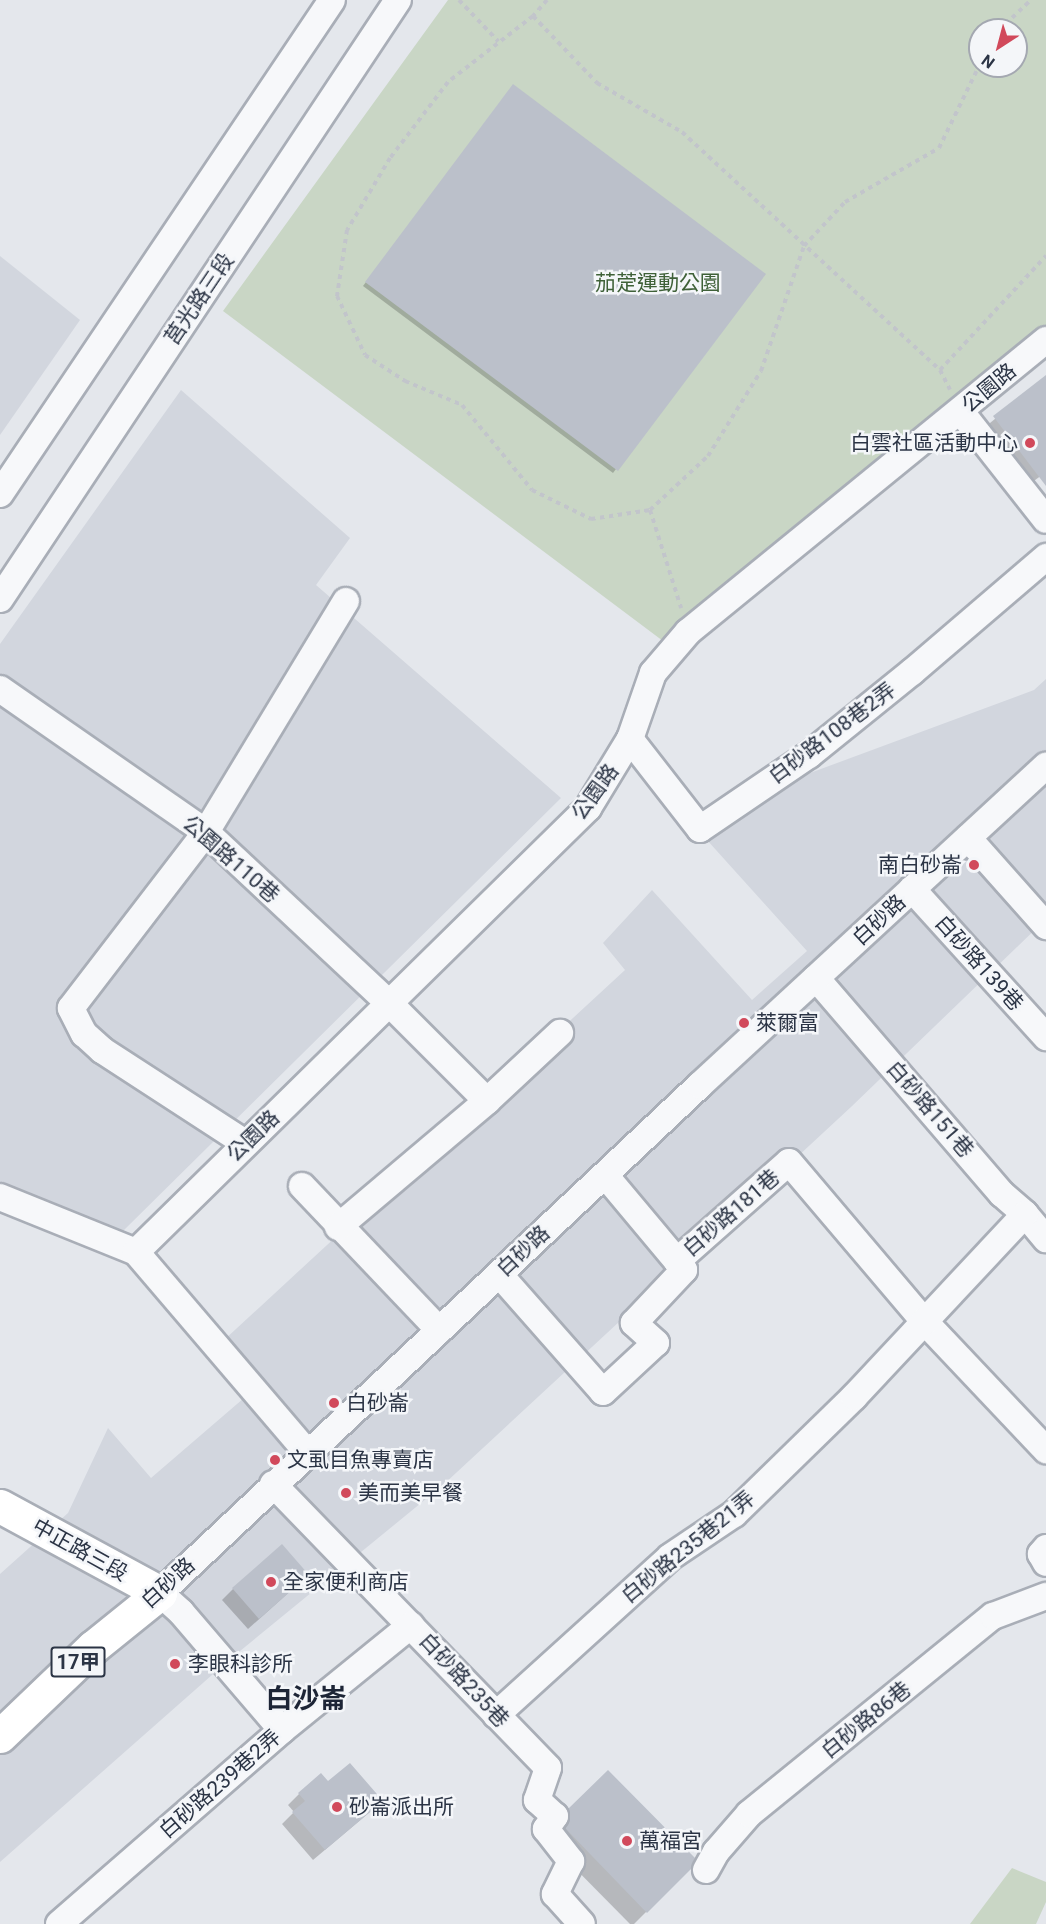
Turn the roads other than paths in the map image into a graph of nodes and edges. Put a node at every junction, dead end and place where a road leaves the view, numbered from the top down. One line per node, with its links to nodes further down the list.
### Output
1 (332, 0): 5 (street)
2 (398, 0): 8 (street, 莒光路三段)
3 (1046, 340): 4 (street, 公園路)
4 (961, 412): 6 (street); 11 (street, 公園路)
5 (0, 494)
6 (1046, 520)
7 (1046, 557): 11 (street, 白砂路108巷2弄)
8 (0, 599)
9 (346, 601): 13 (street)
10 (0, 689): 13 (street, 公園路110巷)
11 (630, 739): 18 (street, 公園路)
12 (1046, 766): 14 (street, 白砂路)
13 (206, 832): 18 (street, 公園路110巷); 22 (street)
14 (968, 838): 15 (street, 白砂路); 16 (street)
15 (912, 889): 17 (street, 白砂路); 20 (street, 白砂路139巷)
16 (1046, 926)
17 (816, 978): 23 (street, 白砂路); 26 (street, 白砂路151巷)
18 (390, 1004): 21 (street, 公園路110巷); 22 (street, 公園路)
19 (560, 1033): 21 (street)
20 (1046, 1037)
21 (487, 1101): 27 (street)
22 (245, 1143): 29 (street, 公園路)
23 (604, 1175): 30 (street, 白砂路181巷); 31 (street, 白砂路)
24 (302, 1186): 27 (street)
25 (0, 1197): 29 (street)
26 (1025, 1214): 28 (street, 白砂路151巷); 32 (street, 白砂路235巷21弄)
27 (338, 1227): 33 (street)
28 (1046, 1239)
29 (136, 1252): 35 (street)
30 (677, 1261): 31 (street); 32 (street, 白砂路181巷)
31 (499, 1274): 33 (street, 白砂路)
32 (924, 1321): 34 (street); 43 (street, 白砂路235巷21弄)
33 (439, 1330): 35 (street, 白砂路)
34 (1046, 1450)
35 (307, 1452): 36 (street, 白砂路)
36 (273, 1484): 40 (street, 白砂路); 42 (street, 白砂路235巷)
37 (0, 1506): 40 (main road, 中正路三段)
38 (1046, 1548): 39 (street)
39 (1046, 1563)
40 (159, 1593): 44 (street); 45 (main road, 白砂路 / 17甲)
41 (1046, 1596): 46 (street, 白砂路86巷)
42 (411, 1625): 43 (street, 白砂路235巷); 44 (street, 白砂路239巷2弄)
43 (496, 1715): 48 (street, 白砂路235巷)
44 (282, 1730): 47 (street, 白砂路239巷2弄)
45 (0, 1736)
46 (706, 1870)
47 (59, 1924)
48 (582, 1924)

